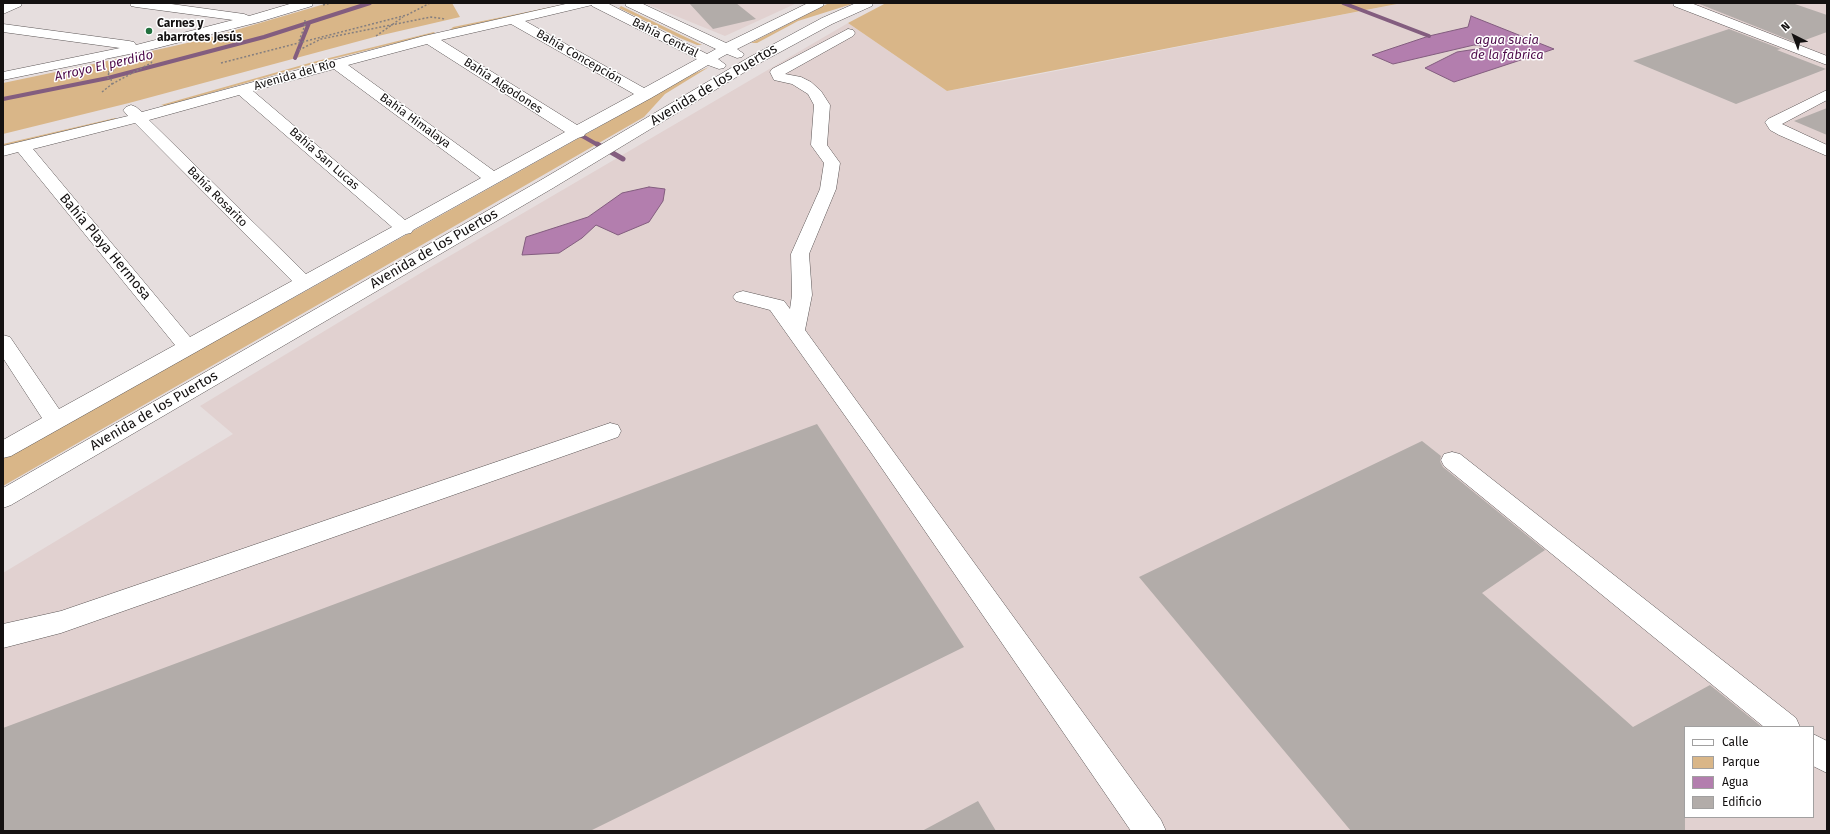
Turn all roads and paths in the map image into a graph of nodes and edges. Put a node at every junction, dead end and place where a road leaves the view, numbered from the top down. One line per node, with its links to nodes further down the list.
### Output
1 (16, 3): 11 (street)
2 (136, 3): 14 (street)
3 (430, 3): 13 (path)
4 (551, 3): 20 (street, Avenida del Río)
5 (587, 3): 16 (street, Avenida del Río)
6 (597, 3): 28 (street, Bahía Central)
7 (631, 3): 25 (street, Bahía Central)
8 (818, 3): 25 (street, Avenida de los Puertos)
9 (867, 3): 29 (street, Avenida de los Puertos)
10 (1679, 3): 30 (street)
11 (3, 10)
12 (306, 10): 14 (street); 24 (path)
13 (408, 15): 17 (path); 22 (path)
14 (254, 19): 27 (street)
15 (449, 19): 17 (path)
16 (513, 20): 20 (street, Avenida del Río); 40 (street, Bahía Concepción)
17 (393, 24): 21 (path); 23 (path)
18 (3, 28): 27 (street)
19 (848, 33): 51 (street)
20 (437, 34): 32 (street, Avenida del Río); 41 (street, Avenida del Río); 42 (street, Bahía Algodones)
21 (331, 37): 22 (path); 26 (path)
22 (311, 39): 24 (path)
23 (373, 39)
24 (298, 42): 31 (path)
25 (726, 49): 28 (street, Avenida de los Puertos); 29 (street, Bahía Central)
26 (299, 50)
27 (146, 52): 35 (street); 36 (path)
28 (708, 60): 34 (street, Bahía Central); 40 (street, Avenida de los Puertos)
29 (753, 61): 34 (street, Avenida de los Puertos)
30 (1827, 61)
31 (221, 63)
32 (336, 63): 37 (street, Avenida del Río); 47 (street, Bahía Himalaya)
33 (109, 68): 36 (path)
34 (734, 72): 58 (street, Avenida de los Puertos)
35 (3, 76)
36 (112, 84): 38 (path)
37 (243, 90): 41 (street, Avenida del Río); 48 (street, Bahía San Lucas)
38 (102, 92)
39 (1827, 94): 46 (street)
40 (646, 95): 42 (street, Avenida de los Puertos)
41 (134, 114): 43 (street, Avenida del Río); 44 (street, Avenida del Río); 49 (street, Bahía Rosarito)
42 (578, 133): 47 (street, Avenida de los Puertos)
43 (3, 140)
44 (22, 146): 45 (street, Avenida del Río); 53 (street, Bahía Playa Hermosa)
45 (3, 151)
46 (1827, 151)
47 (494, 179): 48 (street, Avenida de los Puertos)
48 (405, 229): 49 (street, Avenida de los Puertos)
49 (305, 284): 53 (street, Avenida de los Puertos)
50 (743, 297): 51 (street)
51 (796, 329): 63 (street)
52 (3, 342): 54 (street)
53 (188, 348): 54 (street, Avenida de los Puertos)
54 (55, 421): 56 (street, Avenida de los Puertos)
55 (610, 431): 59 (street)
56 (3, 450)
57 (1452, 460): 60 (street)
58 (3, 499)
59 (3, 636)
60 (1785, 726)
61 (1814, 749): 62 (street)
62 (1827, 759)
63 (1150, 831)

